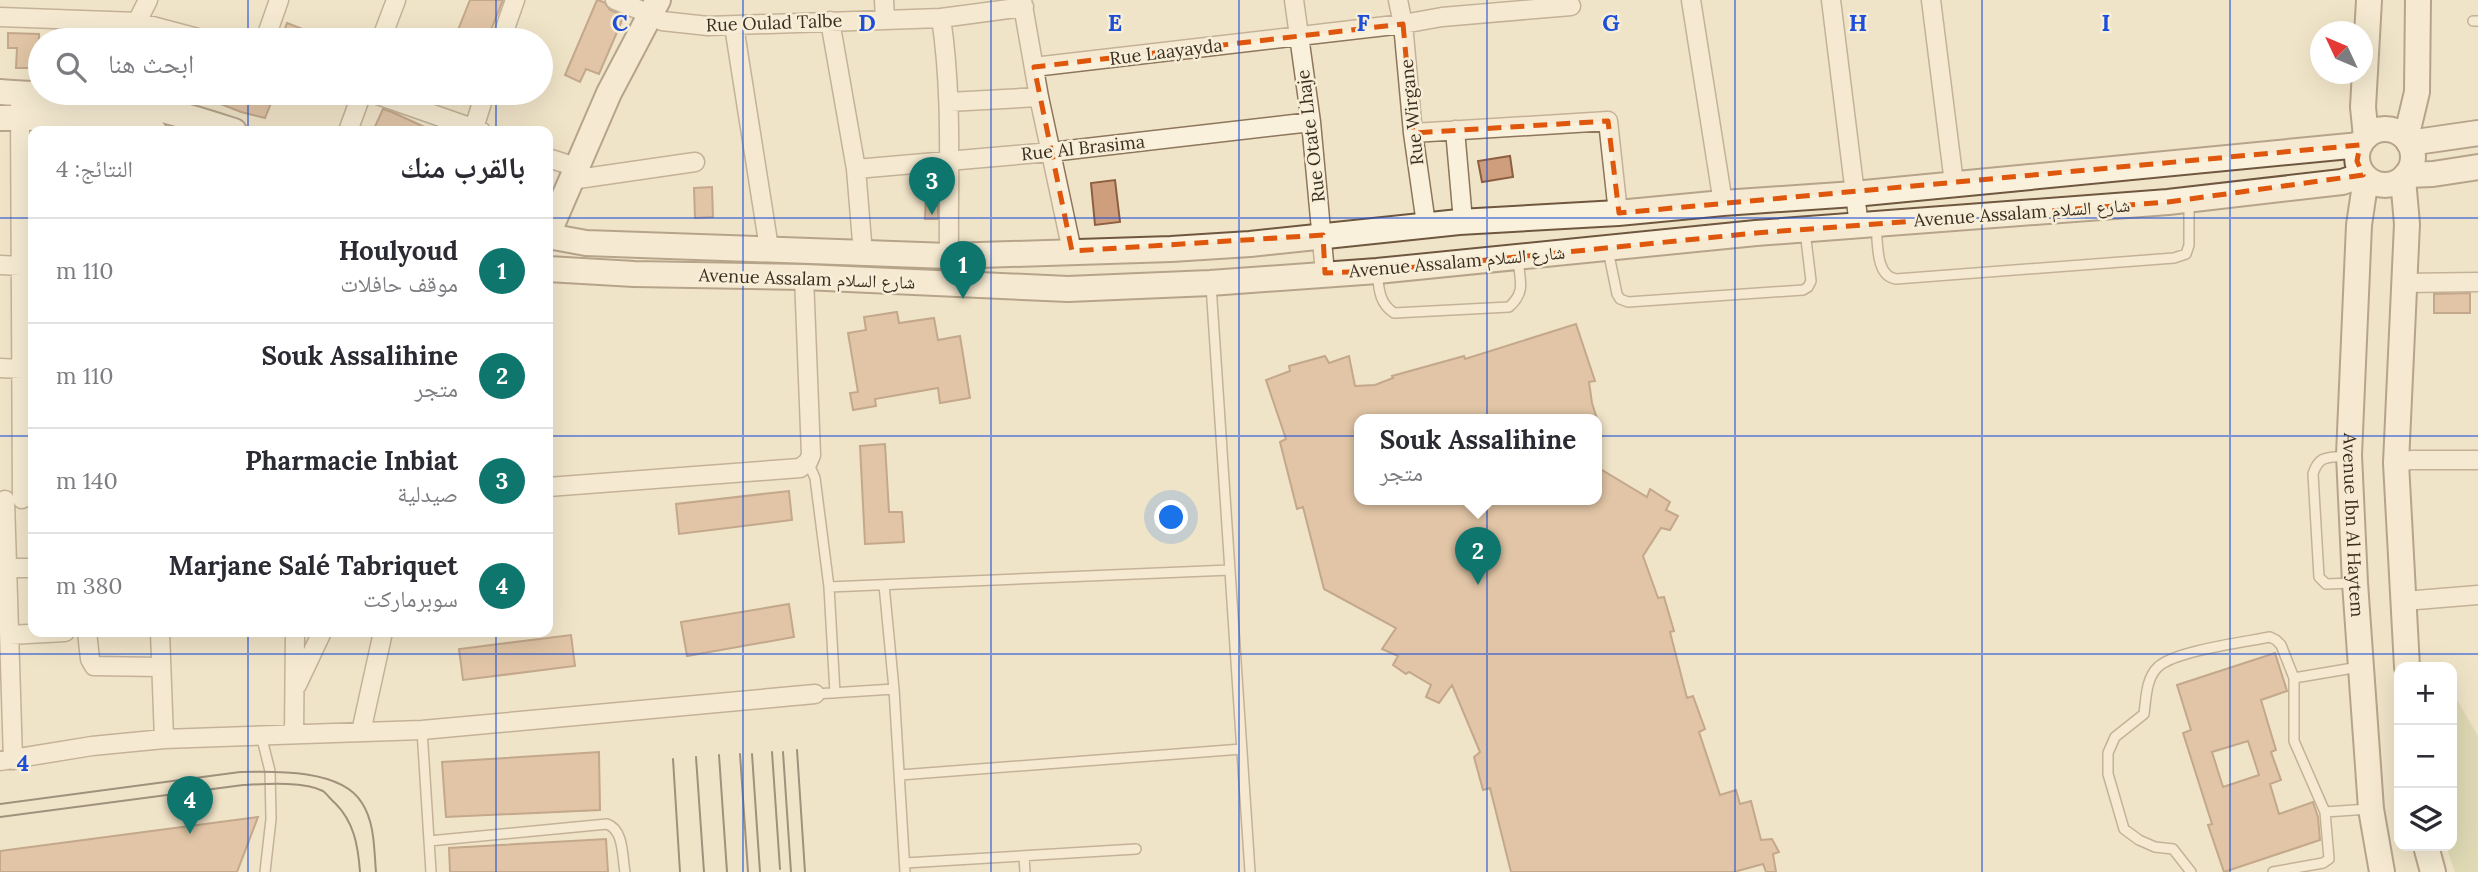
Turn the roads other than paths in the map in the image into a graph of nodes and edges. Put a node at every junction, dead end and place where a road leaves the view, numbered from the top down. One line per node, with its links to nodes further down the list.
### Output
1 (35, 0): 19 (street)
2 (148, 0): 26 (street)
3 (279, 0): 27 (street)
4 (396, 0): 28 (street)
5 (514, 0): 29 (street)
6 (615, 0): 17 (street, Rue Oulad Talbe)
7 (884, 0): 21 (street)
8 (1294, 0): 30 (street, Rue Otate Lhaje)
9 (1398, 0): 23 (street, Rue Wirgane)
10 (1690, 0): 64 (street)
11 (1831, 0): 62 (street)
12 (1931, 0): 61 (street)
13 (2369, 0): 51 (street)
14 (2418, 0): 50 (street)
15 (1024, 2): 20 (street, Rue Oulad Talbe); 31 (street)
16 (1571, 6): 23 (street, Rue Laayayda)
17 (655, 7): 24 (street, Rue Oulad Talbe); 58 (street)
18 (0, 17): 19 (street)
19 (26, 17): 25 (street)
20 (942, 18): 21 (street, Rue Oulad Talbe); 35 (street)
21 (885, 20): 22 (street, Rue Oulad Talbe)
22 (830, 21): 24 (street, Rue Oulad Talbe); 57 (street)
23 (1403, 24): 30 (street, Rue Laayayda); 48 (street, Rue Wirgane)
24 (734, 26): 73 (street)
25 (112, 28)
26 (137, 28)
27 (269, 28)
28 (386, 28)
29 (505, 28)
30 (1298, 37): 31 (street, Rue Laayayda); 41 (street, Rue Otate Lhaje)
31 (1034, 68): 34 (street)
32 (10, 92): 33 (street); 40 (street)
33 (28, 93)
34 (1039, 97): 35 (street); 52 (street)
35 (949, 102): 55 (street)
36 (358, 105): 44 (street)
37 (404, 105): 45 (street)
38 (483, 105): 46 (street)
39 (128, 107): 40 (street); 42 (street); 43 (street)
40 (10, 118): 81 (street)
41 (1311, 122): 52 (street, Rue Al Brasima); 71 (street, Rue Otate Lhaje)
42 (149, 126)
43 (218, 126)
44 (350, 126)
45 (465, 126)
46 (479, 126)
47 (1455, 130): 48 (street); 65 (street); 66 (street)
48 (1413, 133): 68 (street, Rue Wirgane)
49 (2478, 133): 50 (street)
50 (2407, 140): 51 (street); 60 (street)
51 (2363, 141): 59 (street); 61 (street, Avenue Assalam شارع السلام)
52 (1051, 152): 55 (street, Rue Al Brasima); 75 (street)
53 (553, 161): 58 (street)
54 (695, 162): 58 (street)
55 (948, 162): 57 (street, Rue Al Brasima); 77 (street)
56 (2478, 167): 60 (street)
57 (856, 169): 76 (street)
58 (573, 174): 67 (street)
59 (2365, 176): 60 (street); 63 (street, Avenue Assalam شارع السلام); 91 (street, Avenue Ibn Al Haytem)
60 (2405, 177): 88 (street)
61 (1954, 183): 62 (street, Avenue Assalam شارع السلام)
62 (1854, 194): 64 (street, Avenue Assalam شارع السلام); 69 (street)
63 (2189, 200): 69 (street, Avenue Assalam شارع السلام); 69 (lane)
64 (1723, 203): 65 (street, Avenue Assalam شارع السلام)
65 (1618, 213): 66 (street, Avenue Assalam شارع السلام)
66 (1461, 221): 68 (street, Avenue Assalam شارع السلام); 79 (street)
67 (553, 223)
68 (1426, 224): 71 (street, Avenue Assalam شارع السلام)
69 (1867, 225): 70 (street, Avenue Assalam شارع السلام)
70 (1805, 229): 74 (street, Avenue Assalam شارع السلام); 74 (lane)
71 (1323, 235): 75 (street, Avenue Assalam شارع السلام); 84 (street, Rue Otate Lhaje)
72 (553, 236): 73 (street, Avenue Assalam شارع السلام)
73 (769, 248): 76 (street, Avenue Assalam شارع السلام)
74 (1608, 249): 78 (street, Avenue Assalam شارع السلام)
75 (1072, 251): 77 (street, Avenue Assalam شارع السلام)
76 (863, 254): 77 (street, Avenue Assalam شارع السلام)
77 (949, 256)
78 (1517, 256): 79 (street, Avenue Assalam شارع السلام); 83 (lane)
79 (1462, 261): 83 (street, Avenue Assalam شارع السلام)
80 (0, 265): 81 (street)
81 (21, 266): 90 (street)
82 (553, 269): 85 (street, Avenue Assalam شارع السلام)
83 (1377, 271): 84 (street, Avenue Assalam شارع السلام)
84 (1325, 273): 87 (street, Avenue Assalam شارع السلام)
85 (804, 277): 87 (street, Avenue Assalam شارع السلام); 93 (street)
86 (2478, 282): 88 (street)
87 (1210, 283): 99 (lane)
88 (2404, 283): 94 (street)
89 (0, 368): 90 (street)
90 (22, 369): 96 (street)
91 (2349, 456): 100 (street, Avenue Ibn Al Haytem); 100 (lane)
92 (2478, 460): 94 (street)
93 (808, 462): 95 (street); 102 (lane)
94 (2396, 463): 104 (street)
95 (553, 487)
96 (15, 500): 97 (street)
97 (3, 568): 98 (street); 106 (street)
98 (28, 568)
99 (1230, 570): 101 (lane); 126 (lane)
100 (2355, 583): 114 (street, Avenue Ibn Al Haytem)
101 (884, 585): 102 (lane); 116 (lane)
102 (829, 587): 118 (lane)
103 (2478, 594): 104 (street)
104 (2404, 601): 112 (street)
105 (28, 634): 106 (street)
106 (9, 635): 120 (street)
107 (88, 637): 113 (street)
108 (160, 637): 113 (street)
109 (295, 637): 117 (street)
110 (320, 637): 117 (street)
111 (382, 637): 122 (street)
112 (2407, 662)
113 (160, 667): 125 (street)
114 (2360, 667): 115 (lane); 129 (street, Avenue Ibn Al Haytem)
115 (2294, 678): 130 (lane); 141 (lane)
116 (894, 689): 118 (lane); 128 (lane)
117 (294, 692): 123 (street)
118 (835, 693): 119 (lane)
119 (815, 694): 121 (street)
120 (6, 698): 127 (street)
121 (422, 730): 122 (street); 131 (lane)
122 (361, 732): 123 (street)
123 (294, 734): 124 (street)
124 (261, 735): 125 (street); 136 (lane)
125 (164, 739): 127 (street)
126 (1242, 749): 128 (lane); 140 (lane)
127 (7, 761)
128 (900, 775): 135 (lane)
129 (2371, 809): 130 (lane); 143 (street, Avenue Ibn Al Haytem)
130 (2325, 812): 142 (lane)
131 (429, 841): 137 (lane); 138 (lane)
132 (1136, 849): 134 (lane)
133 (2428, 851): 144 (street)
134 (1024, 856): 135 (lane); 139 (lane)
135 (905, 867)
136 (265, 872)
137 (431, 872)
138 (625, 872)
139 (1025, 872)
140 (1250, 872)
141 (2191, 872)
142 (2273, 872)
143 (2382, 872)
144 (2434, 872)

